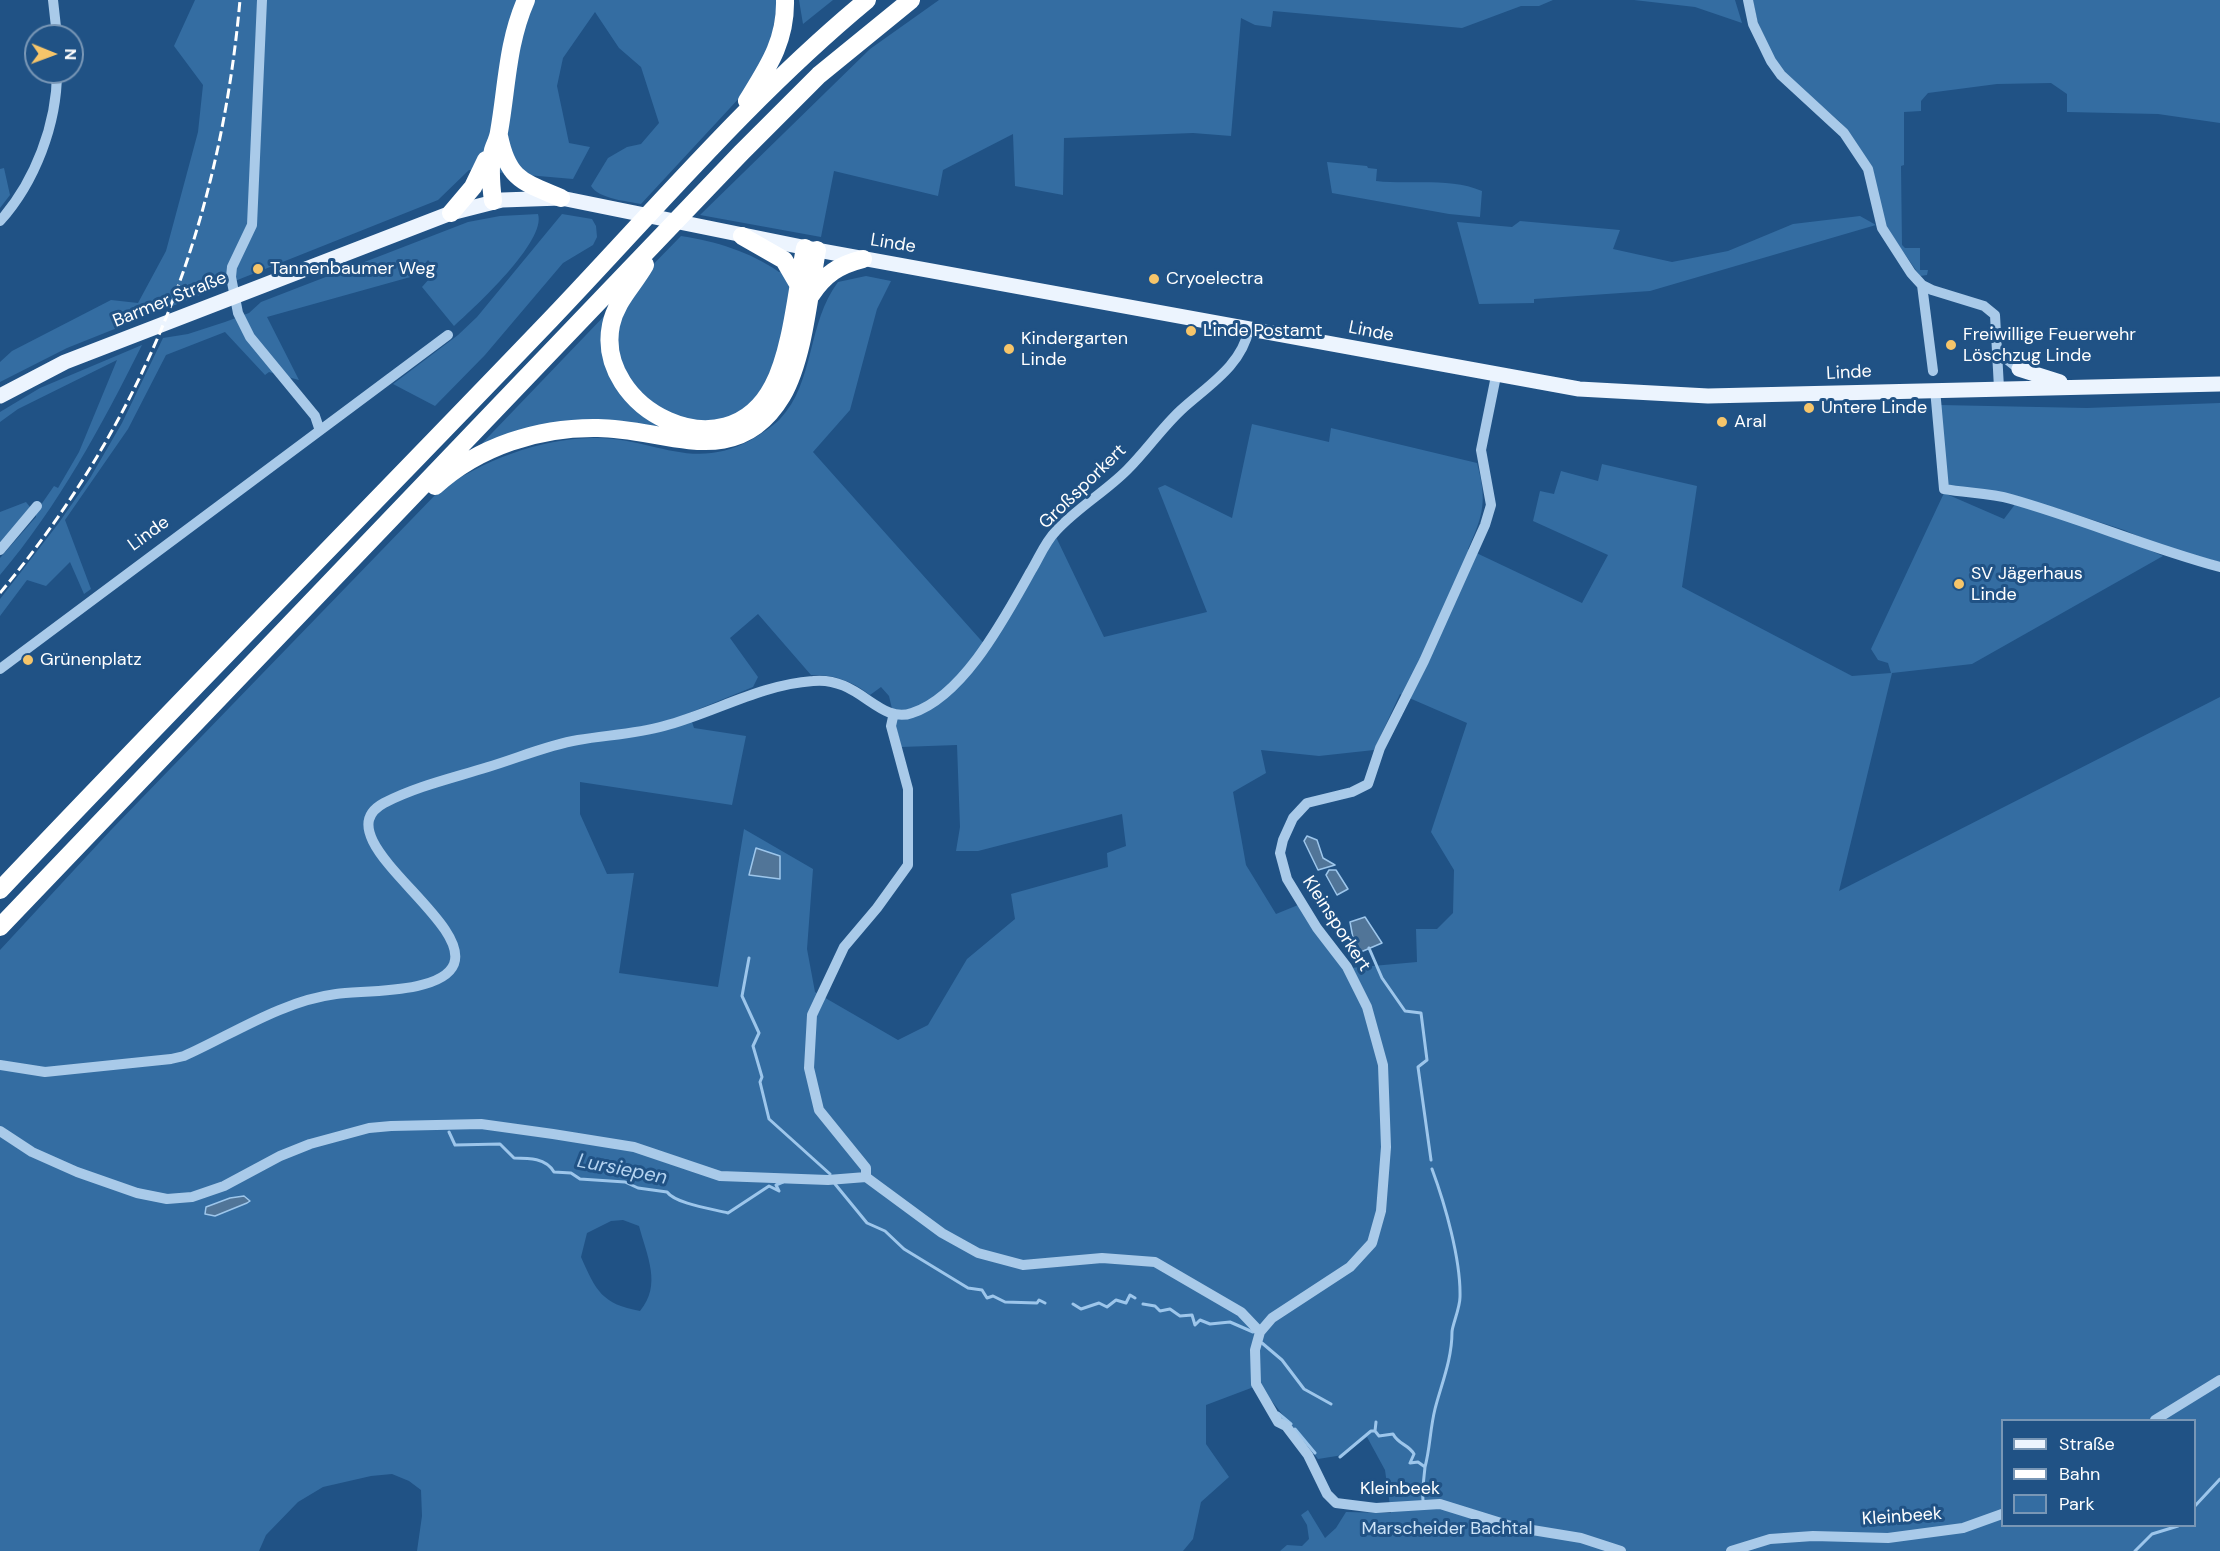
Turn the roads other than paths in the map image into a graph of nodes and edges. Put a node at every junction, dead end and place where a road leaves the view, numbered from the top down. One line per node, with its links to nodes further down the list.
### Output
1 (53, 0): 8 (street)
2 (262, 0): 22 (street)
3 (526, 0): 11 (highway)
4 (785, 0): 10 (highway)
5 (867, 0): 10 (highway)
6 (911, 0): 17 (highway)
7 (1748, 0): 20 (street)
8 (56, 24)
9 (56, 84): 15 (street)
10 (729, 130): 41 (highway)
11 (498, 153): 12 (highway); 13 (highway); 14 (highway)
12 (561, 198): 13 (main road, Linde); 16 (main road, Linde)
13 (498, 201): 14 (main road, Linde)
14 (456, 211): 22 (main road, Barmer Straße)
15 (0, 221)
16 (742, 236): 18 (main road, Linde); 21 (highway)
17 (659, 237): 21 (highway); 36 (highway)
18 (811, 249): 19 (main road, Linde); 21 (highway)
19 (863, 259): 21 (highway); 23 (main road, Linde)
20 (1922, 285): 25 (street); 27 (street)
21 (803, 291): 36 (highway)
22 (235, 295): 33 (main road, Barmer Straße); 34 (street)
23 (1249, 329): 28 (main road, Linde); 40 (street, Großsporkert)
24 (448, 335): 34 (street, Linde)
25 (1998, 352): 26 (street); 31 (street)
26 (2019, 369): 30 (main road)
27 (1933, 371)
28 (1496, 376): 32 (main road, Linde); 46 (street, Kleinsporkert)
29 (2220, 384): 30 (main road, Linde)
30 (2071, 387): 31 (main road, Linde)
31 (1999, 388): 32 (main road, Linde)
32 (1935, 389): 38 (street)
33 (0, 396)
34 (319, 428): 39 (street, Linde)
35 (37, 506): 37 (street)
36 (386, 524): 42 (highway)
37 (0, 550)
38 (2220, 567)
39 (0, 669)
40 (893, 717): 43 (street); 45 (street)
41 (0, 890)
42 (0, 927)
43 (0, 1065)
44 (0, 1131): 45 (street)
45 (866, 1178): 46 (street)
46 (1260, 1332): 50 (street, Kleinbeek)
47 (2220, 1380): 48 (street)
48 (2157, 1419)
49 (2001, 1514): 51 (street, Kleinbeek)
50 (1621, 1551)
51 (1731, 1551)

